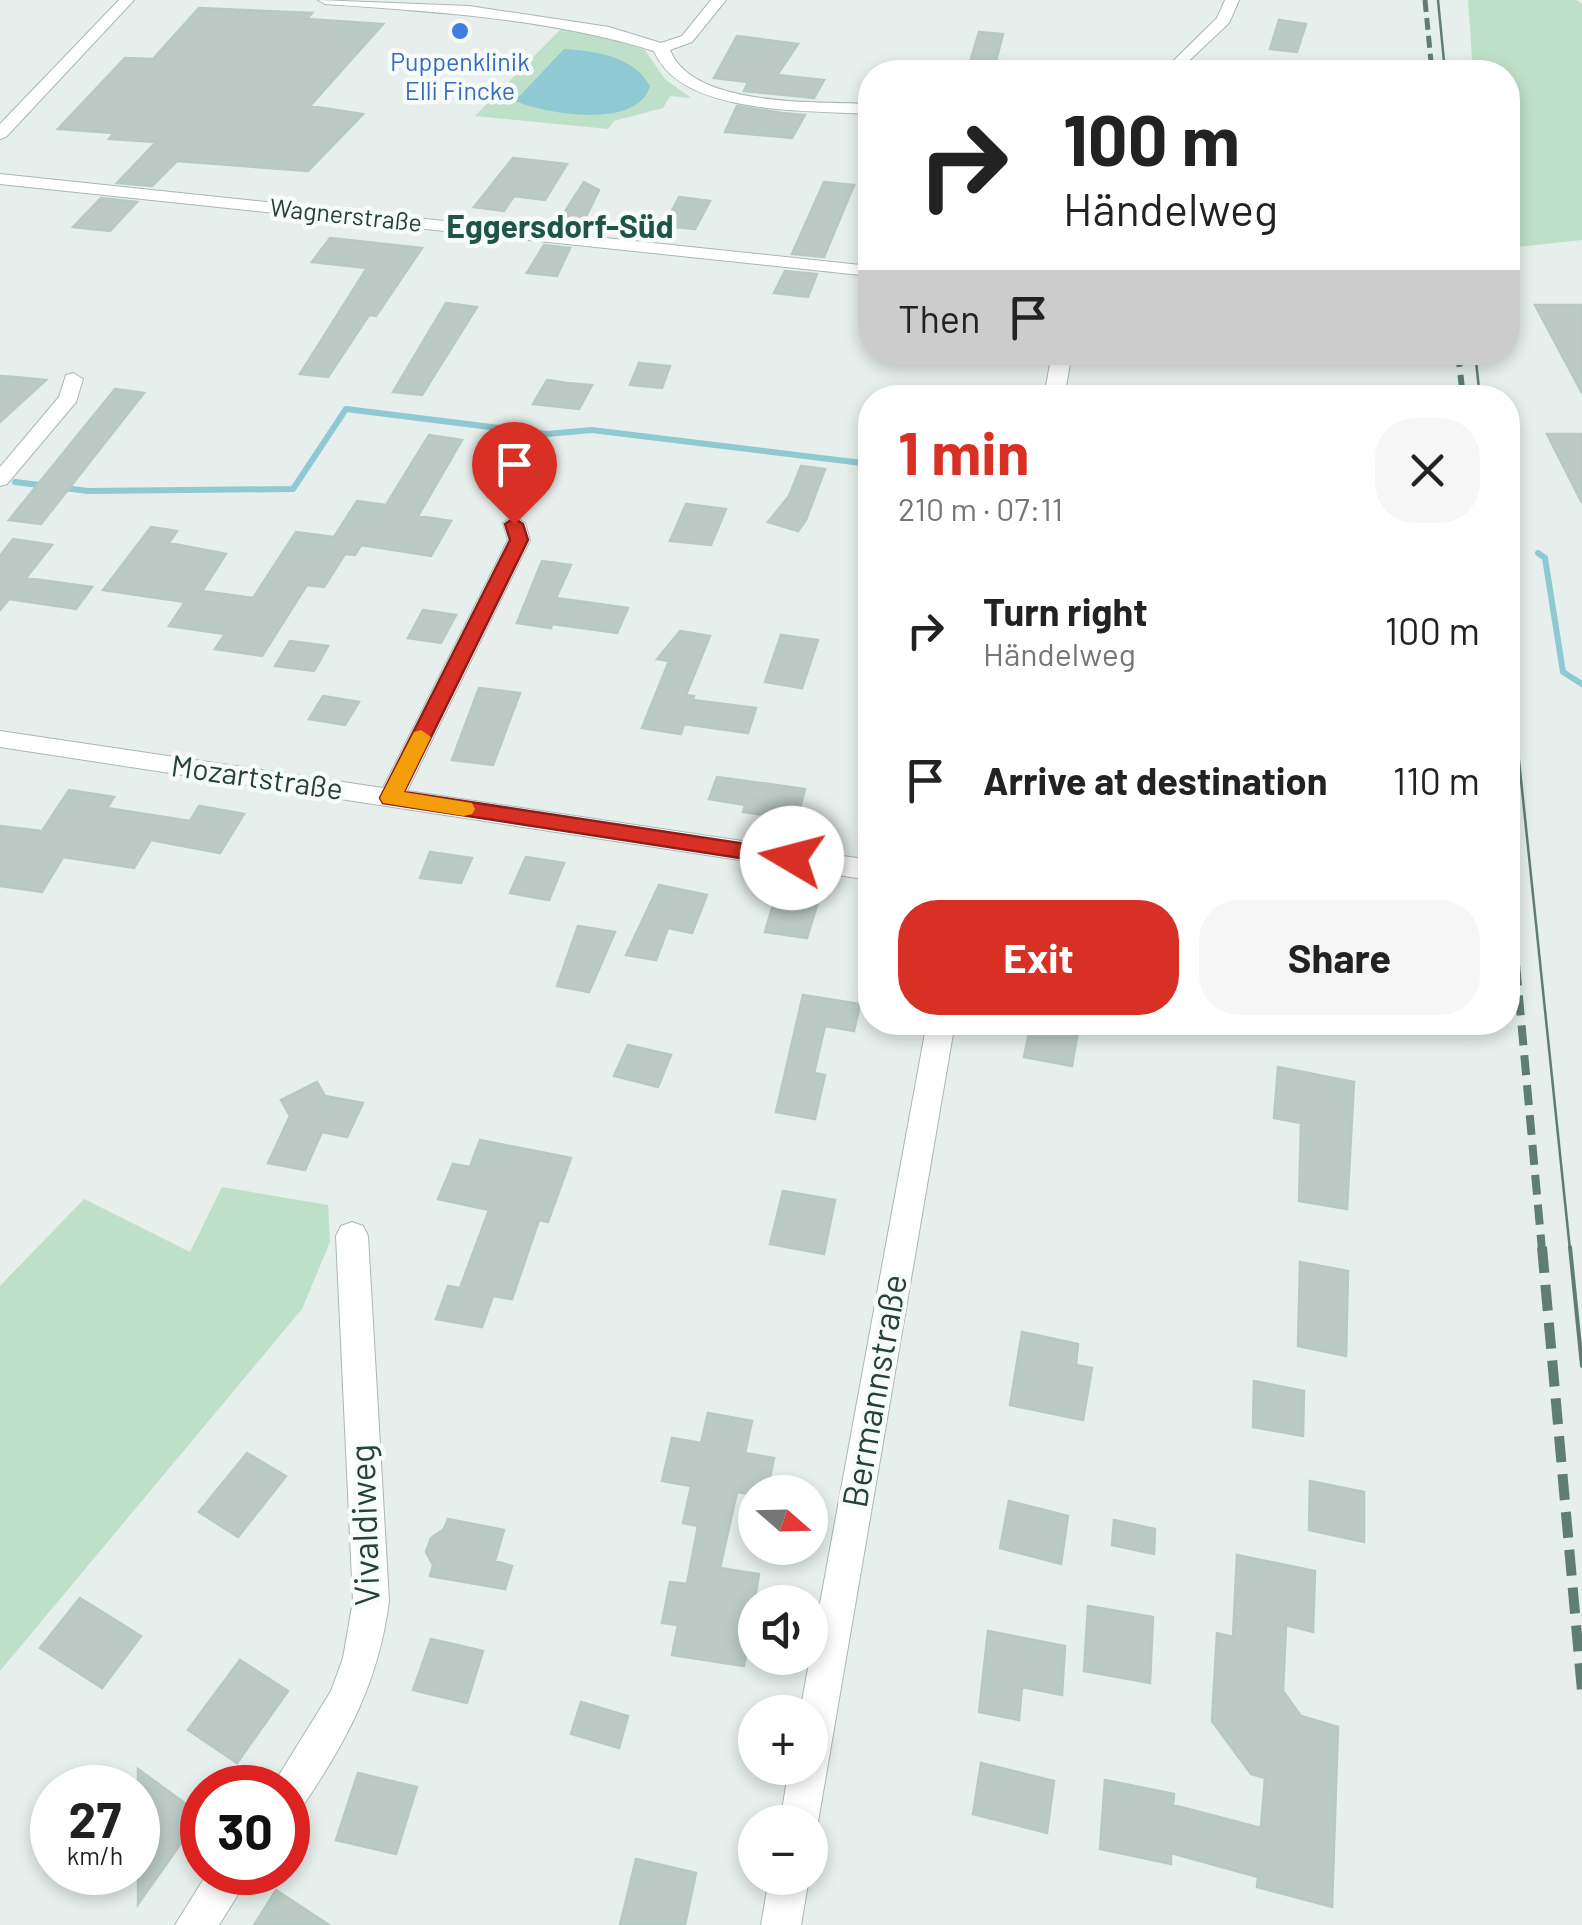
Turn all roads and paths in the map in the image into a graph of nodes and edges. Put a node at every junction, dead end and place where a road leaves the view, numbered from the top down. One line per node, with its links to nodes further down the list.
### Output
1 (127, 0): 8 (street)
2 (325, 0): 5 (street)
3 (719, 0): 5 (street)
4 (1231, 4): 6 (street)
5 (662, 48): 7 (street)
6 (1181, 60)
7 (858, 108)
8 (0, 134)
9 (0, 179): 10 (street, Wagnerstraße)
10 (858, 271)
11 (73, 379): 12 (street)
12 (0, 480)
13 (514, 524): 15 (street)
14 (0, 740): 15 (street, Mozartstraße)
15 (391, 798): 16 (street, Mozartstraße)
16 (858, 868)
17 (939, 1035): 19 (street, Bermannstraße)
18 (352, 1236): 20 (street, Vivaldiweg)
19 (821, 1695)
20 (306, 1765)
21 (216, 1895): 23 (street)
22 (786, 1895): 24 (street)
23 (194, 1925)
24 (781, 1925)

